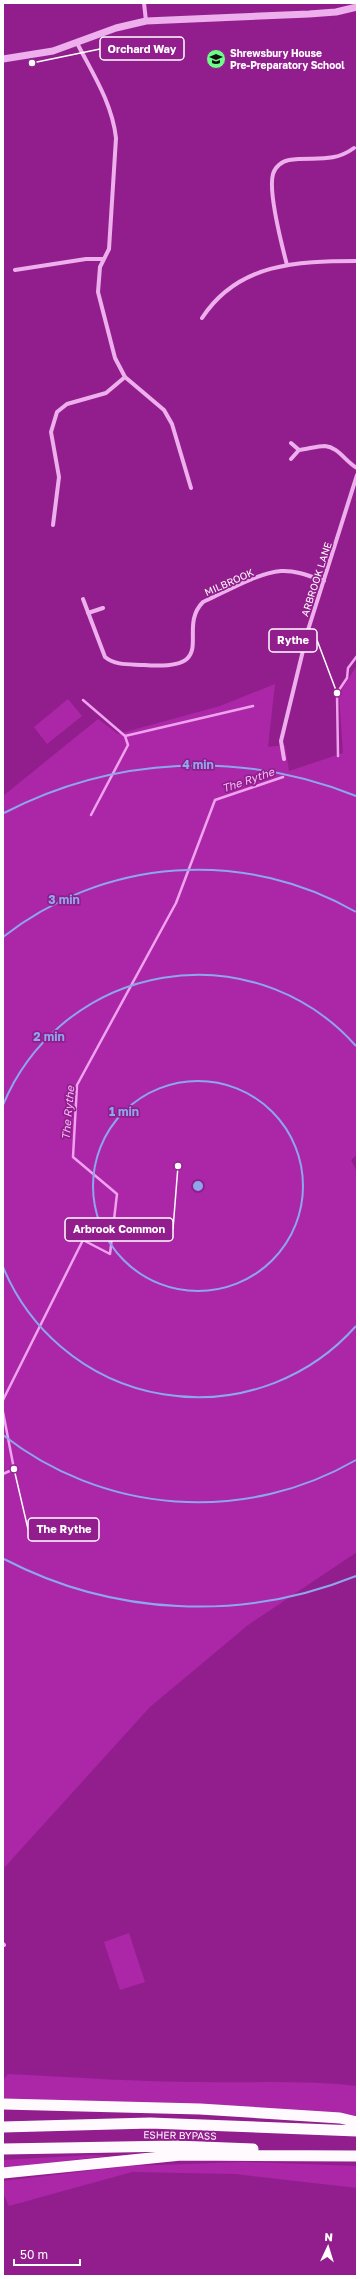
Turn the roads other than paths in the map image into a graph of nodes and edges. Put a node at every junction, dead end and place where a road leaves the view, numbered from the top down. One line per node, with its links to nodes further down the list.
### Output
1 (144, 3): 3 (street)
2 (357, 7): 3 (street)
3 (146, 21): 4 (street)
4 (77, 43): 5 (street); 7 (street)
5 (3, 58)
6 (354, 148): 9 (street)
7 (104, 259): 10 (street); 12 (street)
8 (357, 261): 9 (street)
9 (287, 265): 11 (street)
10 (15, 270)
11 (202, 318)
12 (125, 377): 18 (street); 19 (street)
13 (291, 442): 14 (street)
14 (299, 450): 15 (street); 16 (street)
15 (291, 459)
16 (357, 468)
17 (357, 475): 20 (street, ARBROOK LANE)
18 (191, 488)
19 (54, 525)
20 (324, 581): 23 (street, MILBROOK); 24 (street, ARBROOK LANE)
21 (83, 599): 23 (street, MILBROOK)
22 (103, 608): 23 (street)
23 (88, 613)
24 (284, 759)
25 (3, 2104): 26 (highway)
26 (357, 2122)
27 (3, 2126): 28 (highway, ESHER BYPASS)
28 (357, 2131)
29 (3, 2149): 30 (highway, ESHER BYPASS)
30 (357, 2156): 31 (highway)
31 (3, 2173)

